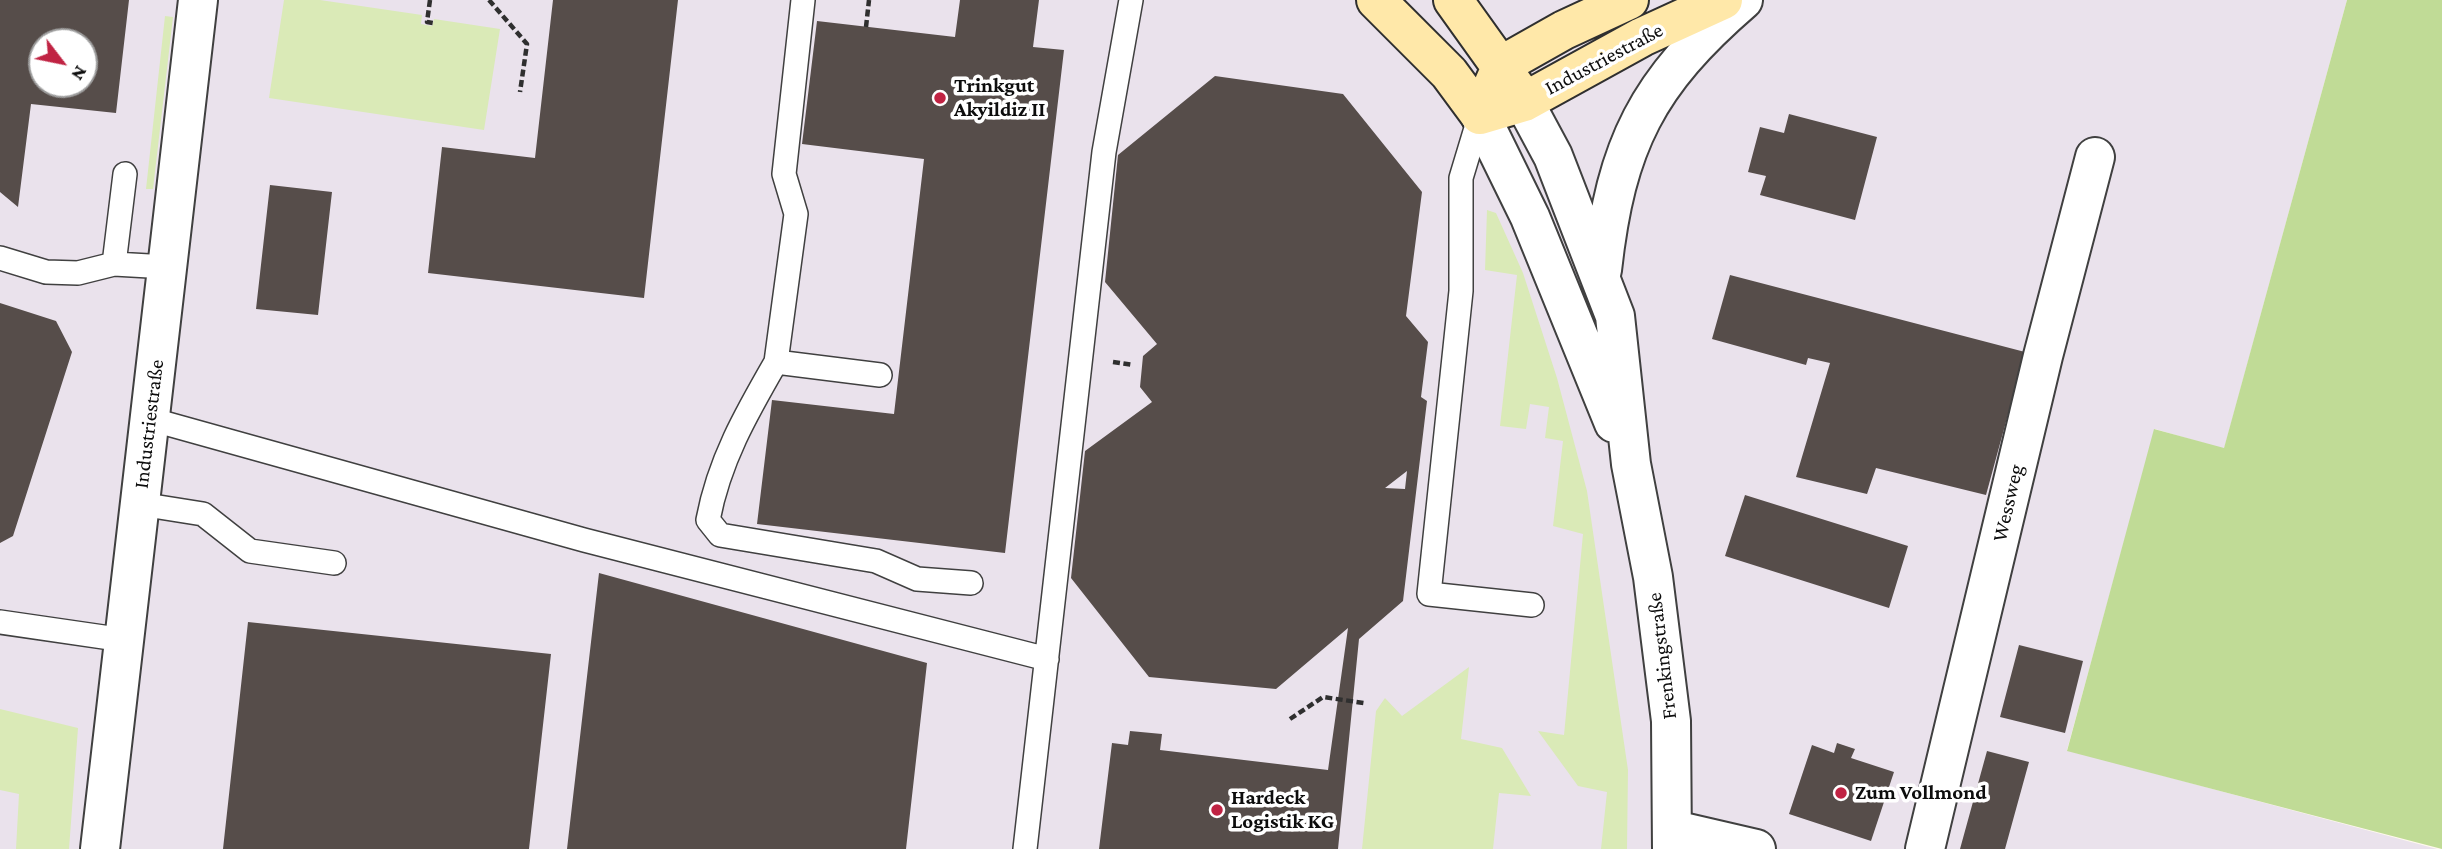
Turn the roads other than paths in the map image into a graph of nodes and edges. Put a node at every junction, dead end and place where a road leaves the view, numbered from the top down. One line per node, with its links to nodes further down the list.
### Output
1 (198, 0): 16 (street, Industriestraße)
2 (803, 0): 18 (lane)
3 (1131, 0): 28 (lane)
4 (1376, 0): 11 (street)
5 (1453, 0): 9 (street, Industriestraße)
6 (1629, 0): 9 (street, Industriestraße)
7 (1723, 0): 10 (street, Industriestraße)
8 (1743, 0): 17 (street, Industriestraße)
9 (1502, 65): 10 (street, Industriestraße); 11 (street)
10 (1524, 102): 11 (street, Industriestraße); 17 (street, Frenkingstraße)
11 (1480, 115): 21 (street, Frenkingstraße); 25 (lane)
12 (2095, 158): 33 (street, Wessweg)
13 (124, 174): 15 (lane)
14 (0, 258): 15 (lane)
15 (114, 264): 16 (lane)
16 (167, 267): 20 (street, Industriestraße)
17 (1602, 275): 21 (street, Frenkingstraße)
18 (776, 362): 19 (lane); 24 (lane)
19 (880, 375)
20 (150, 419): 22 (street, Industriestraße); 28 (lane)
21 (1631, 464): 29 (street, Frenkingstraße)
22 (140, 505): 23 (lane); 27 (street, Industriestraße)
23 (334, 563)
24 (971, 583)
25 (1532, 605)
26 (0, 622): 27 (lane)
27 (124, 640): 30 (street, Industriestraße)
28 (1047, 659): 31 (lane)
29 (1673, 839): 32 (street)
30 (100, 849)
31 (1025, 849)
32 (1756, 849)
33 (1925, 849)

